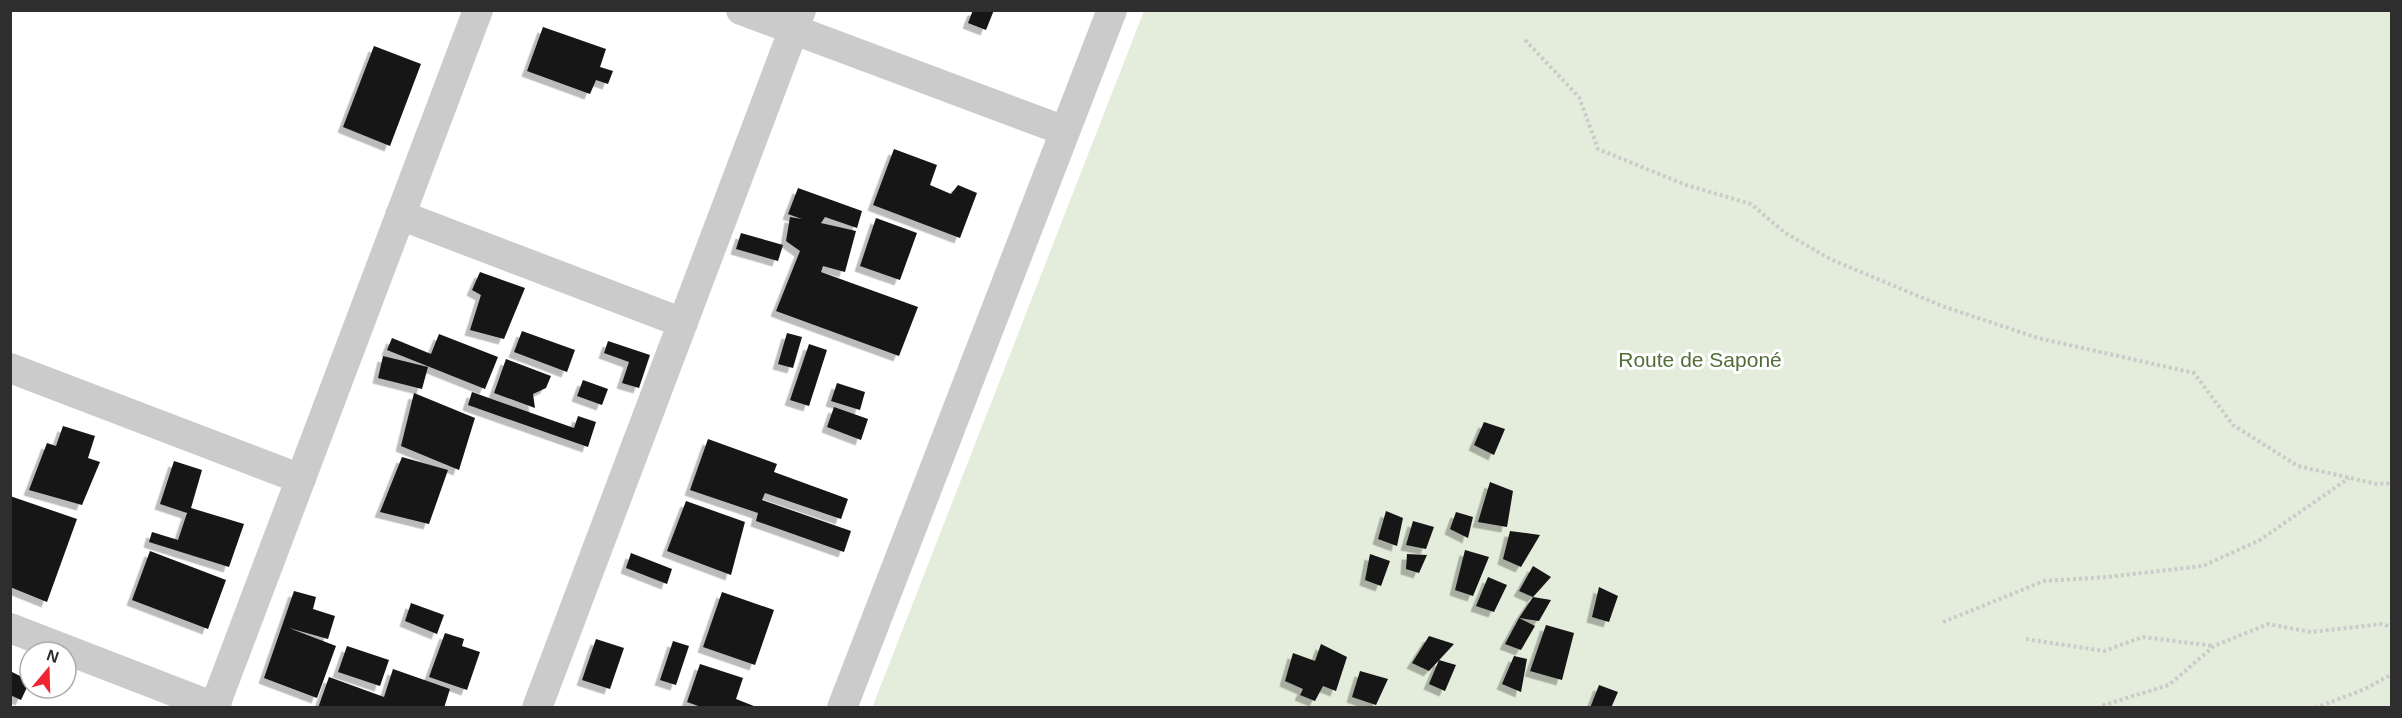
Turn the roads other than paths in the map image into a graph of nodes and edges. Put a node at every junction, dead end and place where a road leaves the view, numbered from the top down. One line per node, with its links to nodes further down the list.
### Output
1 (478, 10): 6 (street)
2 (741, 10): 4 (street)
3 (1112, 10): 5 (street)
4 (797, 21): 5 (street); 7 (street)
5 (1065, 131): 13 (street)
6 (400, 215): 7 (street); 9 (street)
7 (683, 323): 12 (street)
8 (10, 368): 9 (street)
9 (301, 479): 11 (street)
10 (10, 628): 11 (street)
11 (215, 707)
12 (537, 708)
13 (842, 708)

